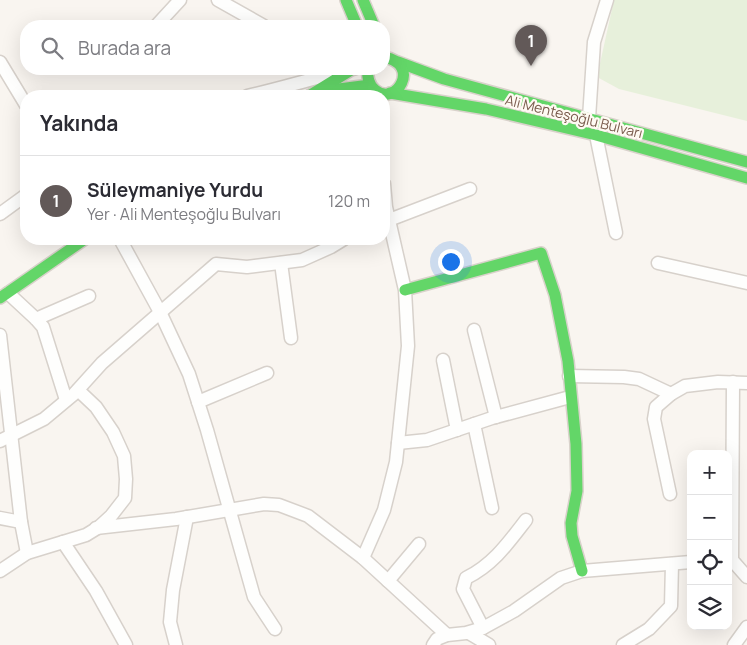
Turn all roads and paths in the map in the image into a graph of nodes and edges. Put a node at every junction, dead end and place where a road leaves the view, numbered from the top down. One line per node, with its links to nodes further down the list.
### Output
1 (180, 0): 6 (street)
2 (218, 0): 7 (street)
3 (346, 0): 8 (main road)
4 (363, 0): 9 (main road)
5 (607, 0): 20 (street)
6 (162, 20)
7 (253, 20)
8 (354, 20)
9 (371, 20)
10 (391, 59): 18 (main road); 20 (main road, Ali Menteşoğlu Bulvarı)
11 (0, 62): 19 (street)
12 (303, 75): 15 (street)
13 (343, 75): 16 (main road)
14 (367, 75): 17 (main road)
15 (263, 90)
16 (319, 90)
17 (374, 90)
18 (390, 93): 21 (main road, Ali Menteşoğlu Bulvarı)
19 (20, 95)
20 (589, 118): 22 (main road, Ali Menteşoğlu Bulvarı)
21 (596, 135): 23 (main road, Ali Menteşoğlu Bulvarı); 29 (street)
22 (747, 162)
23 (747, 178)
24 (470, 189): 27 (street)
25 (20, 200): 26 (street)
26 (0, 214)
27 (390, 220)
28 (390, 224): 36 (street)
29 (616, 232)
30 (76, 245): 37 (main road)
31 (123, 245): 39 (street)
32 (334, 245): 34 (street)
33 (658, 262): 35 (street)
34 (281, 263): 39 (street); 43 (street)
35 (747, 283)
36 (406, 290): 46 (main road); 58 (street)
37 (4, 295): 40 (street)
38 (89, 296): 40 (street)
39 (160, 312): 49 (street); 53 (street)
40 (36, 319): 52 (street)
41 (474, 330): 54 (street)
42 (0, 335): 57 (street)
43 (291, 338)
44 (443, 360): 56 (street)
45 (267, 373): 53 (street)
46 (569, 376): 50 (street); 51 (main road)
47 (733, 382): 48 (street); 50 (street); 67 (street)
48 (747, 383)
49 (78, 390): 52 (street); 66 (street)
50 (671, 394): 59 (street)
51 (570, 397): 54 (street); 77 (main road)
52 (66, 400): 57 (street)
53 (198, 402): 61 (street)
54 (496, 417): 55 (street)
55 (474, 424): 56 (street); 60 (street)
56 (457, 430): 58 (street)
57 (6, 438): 65 (street)
58 (398, 443): 71 (street)
59 (670, 494)
60 (492, 508)
61 (230, 510): 62 (street); 71 (street); 83 (street)
62 (186, 517): 66 (street); 87 (street)
63 (0, 518): 65 (street)
64 (526, 520): 82 (street)
65 (21, 522): 70 (street)
66 (96, 528): 68 (street)
67 (730, 540)
68 (63, 542): 70 (street); 86 (street)
69 (419, 544): 80 (street)
70 (27, 552): 78 (street)
71 (363, 558): 80 (street)
72 (732, 560): 73 (street)
73 (747, 560)
74 (687, 562): 76 (street)
75 (732, 562): 79 (street)
76 (672, 564): 77 (street); 90 (street)
77 (582, 570): 82 (street)
78 (0, 571)
79 (747, 577)
80 (388, 581): 85 (street)
81 (747, 627): 91 (street)
82 (483, 628): 84 (street)
83 (276, 629)
84 (469, 633): 85 (street); 89 (street)
85 (447, 635): 88 (street)
86 (126, 645)
87 (176, 645)
88 (433, 645)
89 (489, 645)
90 (623, 645)
91 (734, 645)

